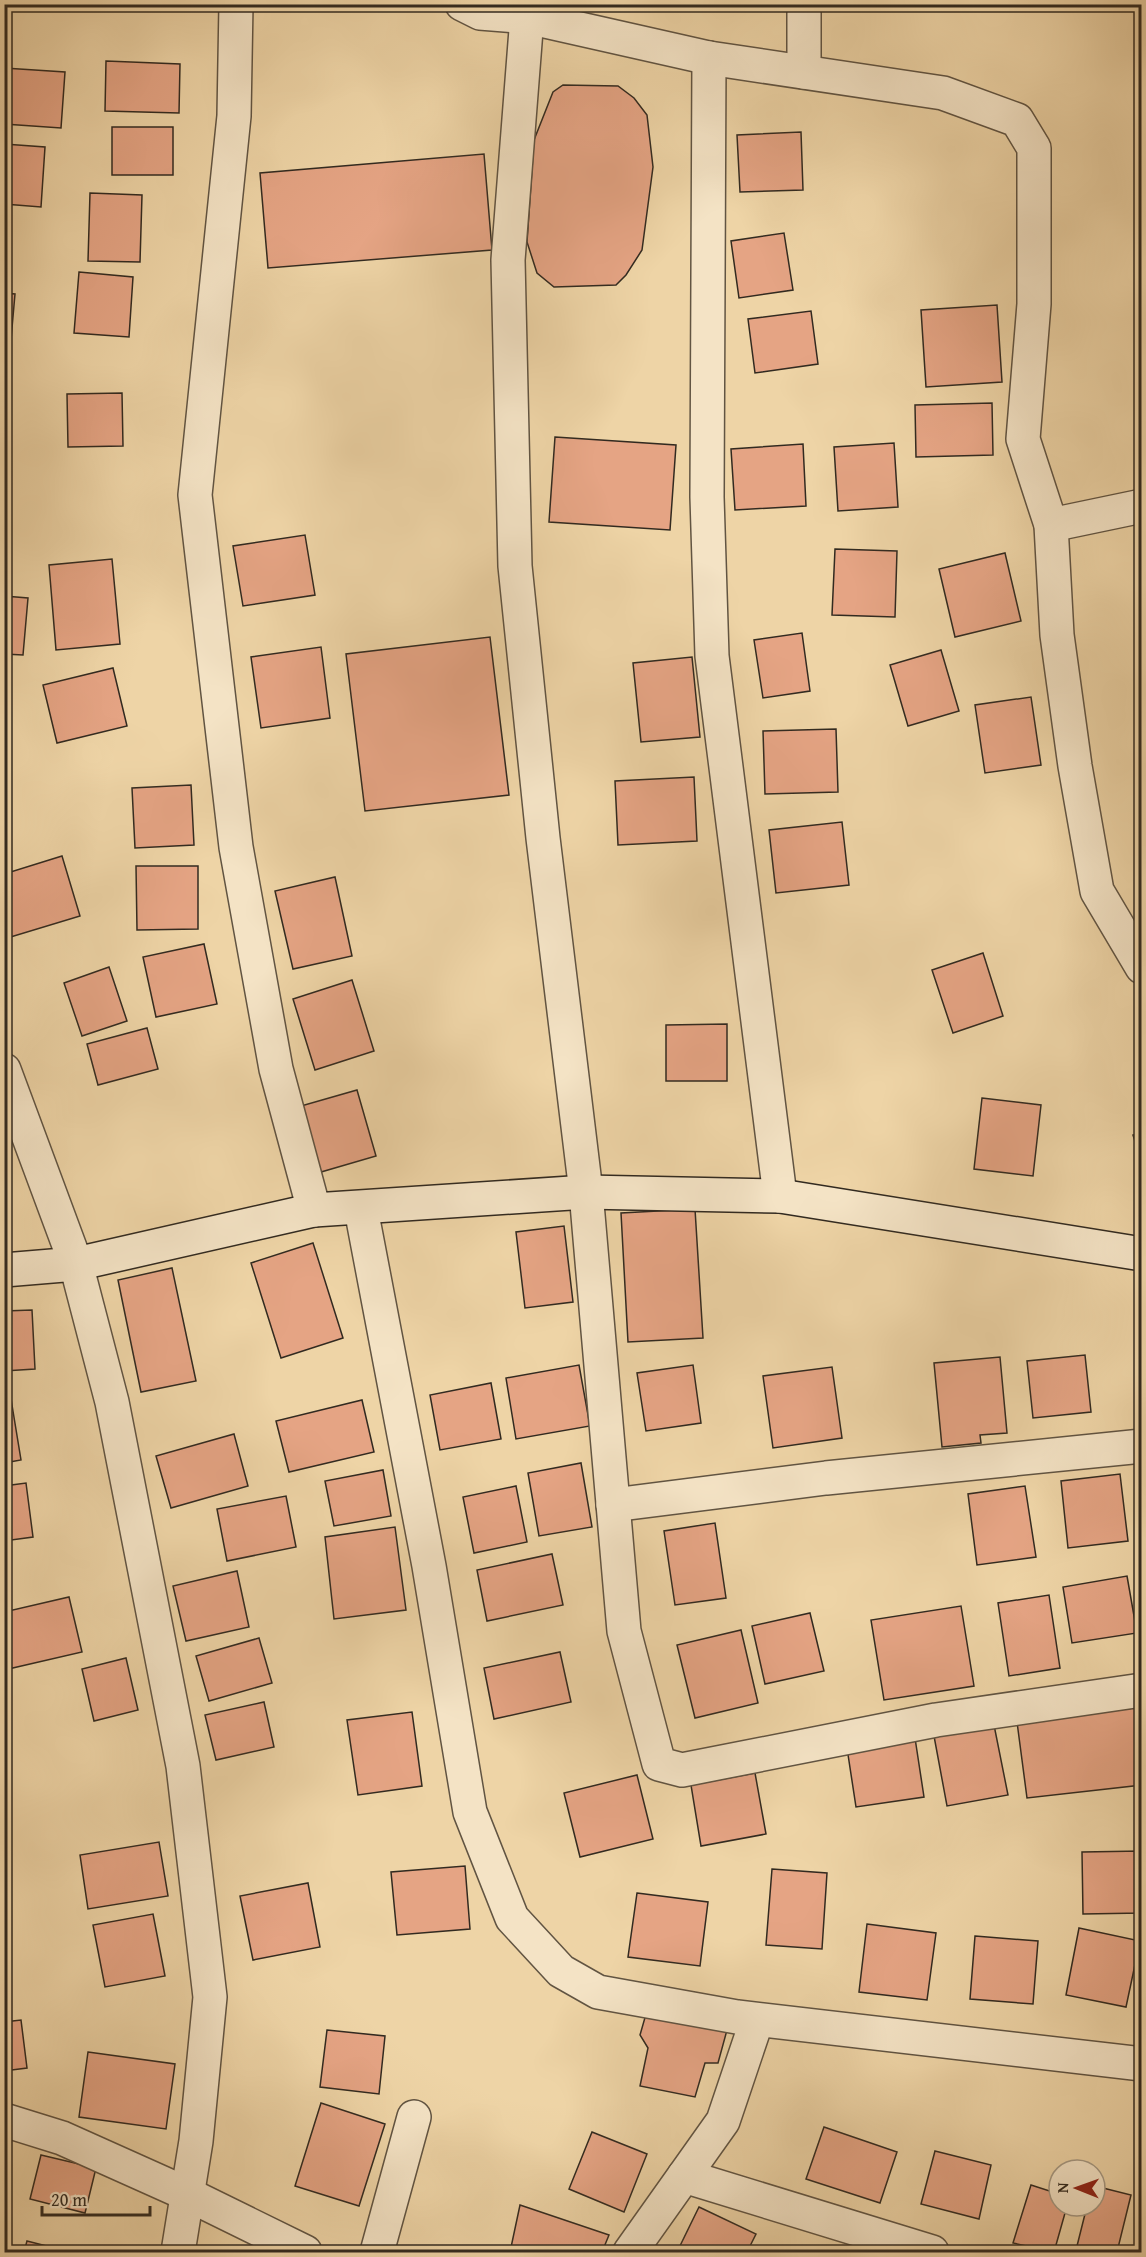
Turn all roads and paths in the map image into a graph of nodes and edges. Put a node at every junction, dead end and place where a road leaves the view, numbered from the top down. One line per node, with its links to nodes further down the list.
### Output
1 (236, 4): 14 (street)
2 (462, 4): 4 (street)
3 (804, 4): 6 (street)
4 (527, 17): 5 (street); 11 (street)
5 (709, 58): 6 (street); 12 (street)
6 (804, 72): 8 (street)
7 (1142, 506): 8 (street)
8 (1051, 525): 9 (street)
9 (1142, 968)
10 (4, 1070): 16 (street)
11 (586, 1192): 12 (street); 13 (street); 19 (street)
12 (780, 1196): 15 (street)
13 (361, 1209): 14 (street); 21 (street)
14 (314, 1210): 16 (street)
15 (1142, 1254)
16 (76, 1264): 17 (street); 26 (street)
17 (4, 1270)
18 (1142, 1446): 19 (street)
19 (614, 1505): 20 (street)
20 (1142, 1689)
21 (757, 2020): 22 (street); 25 (street)
22 (1142, 2064)
23 (414, 2117): 29 (street)
24 (5, 2122): 26 (street)
25 (684, 2176): 30 (street); 31 (street)
26 (187, 2194): 27 (street); 28 (street)
27 (178, 2253)
28 (305, 2253)
29 (377, 2253)
30 (630, 2253)
31 (932, 2253)

